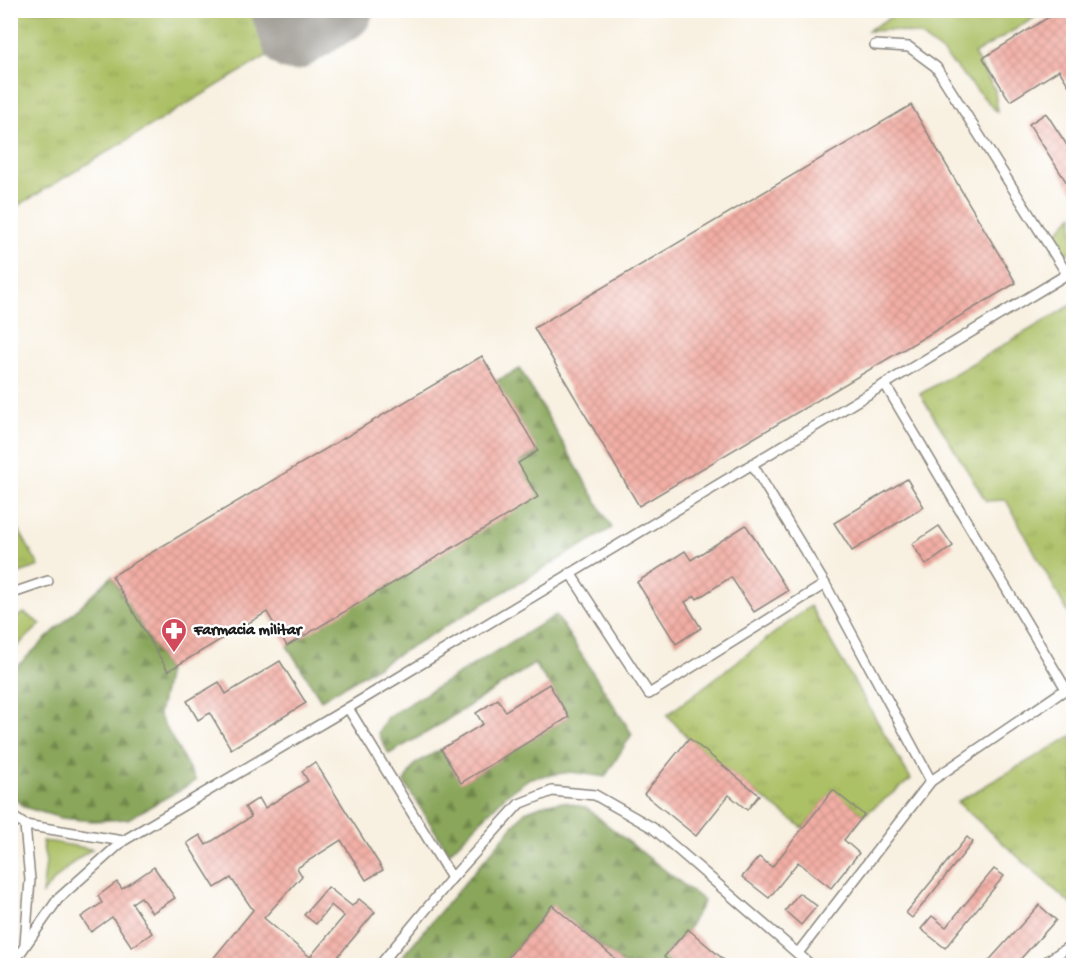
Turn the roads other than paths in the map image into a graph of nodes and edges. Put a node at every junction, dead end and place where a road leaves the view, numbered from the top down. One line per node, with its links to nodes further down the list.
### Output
1 (875, 45): 2 (lane)
2 (1070, 272): 3 (lane)
3 (885, 384): 4 (lane); 10 (lane)
4 (752, 464): 5 (lane); 7 (lane)
5 (570, 573): 7 (lane); 9 (lane)
6 (48, 581): 8 (lane)
7 (825, 584): 10 (lane)
8 (10, 594)
9 (348, 708): 13 (lane); 14 (lane)
10 (931, 781): 17 (lane)
11 (10, 815): 12 (lane)
12 (25, 825): 13 (lane); 16 (lane)
13 (123, 841): 16 (lane)
14 (452, 878): 17 (lane); 19 (lane)
15 (1074, 943): 21 (lane)
16 (24, 946): 18 (lane)
17 (798, 953): 20 (lane)
18 (10, 966)
19 (379, 966)
20 (812, 966)
21 (1040, 966)

